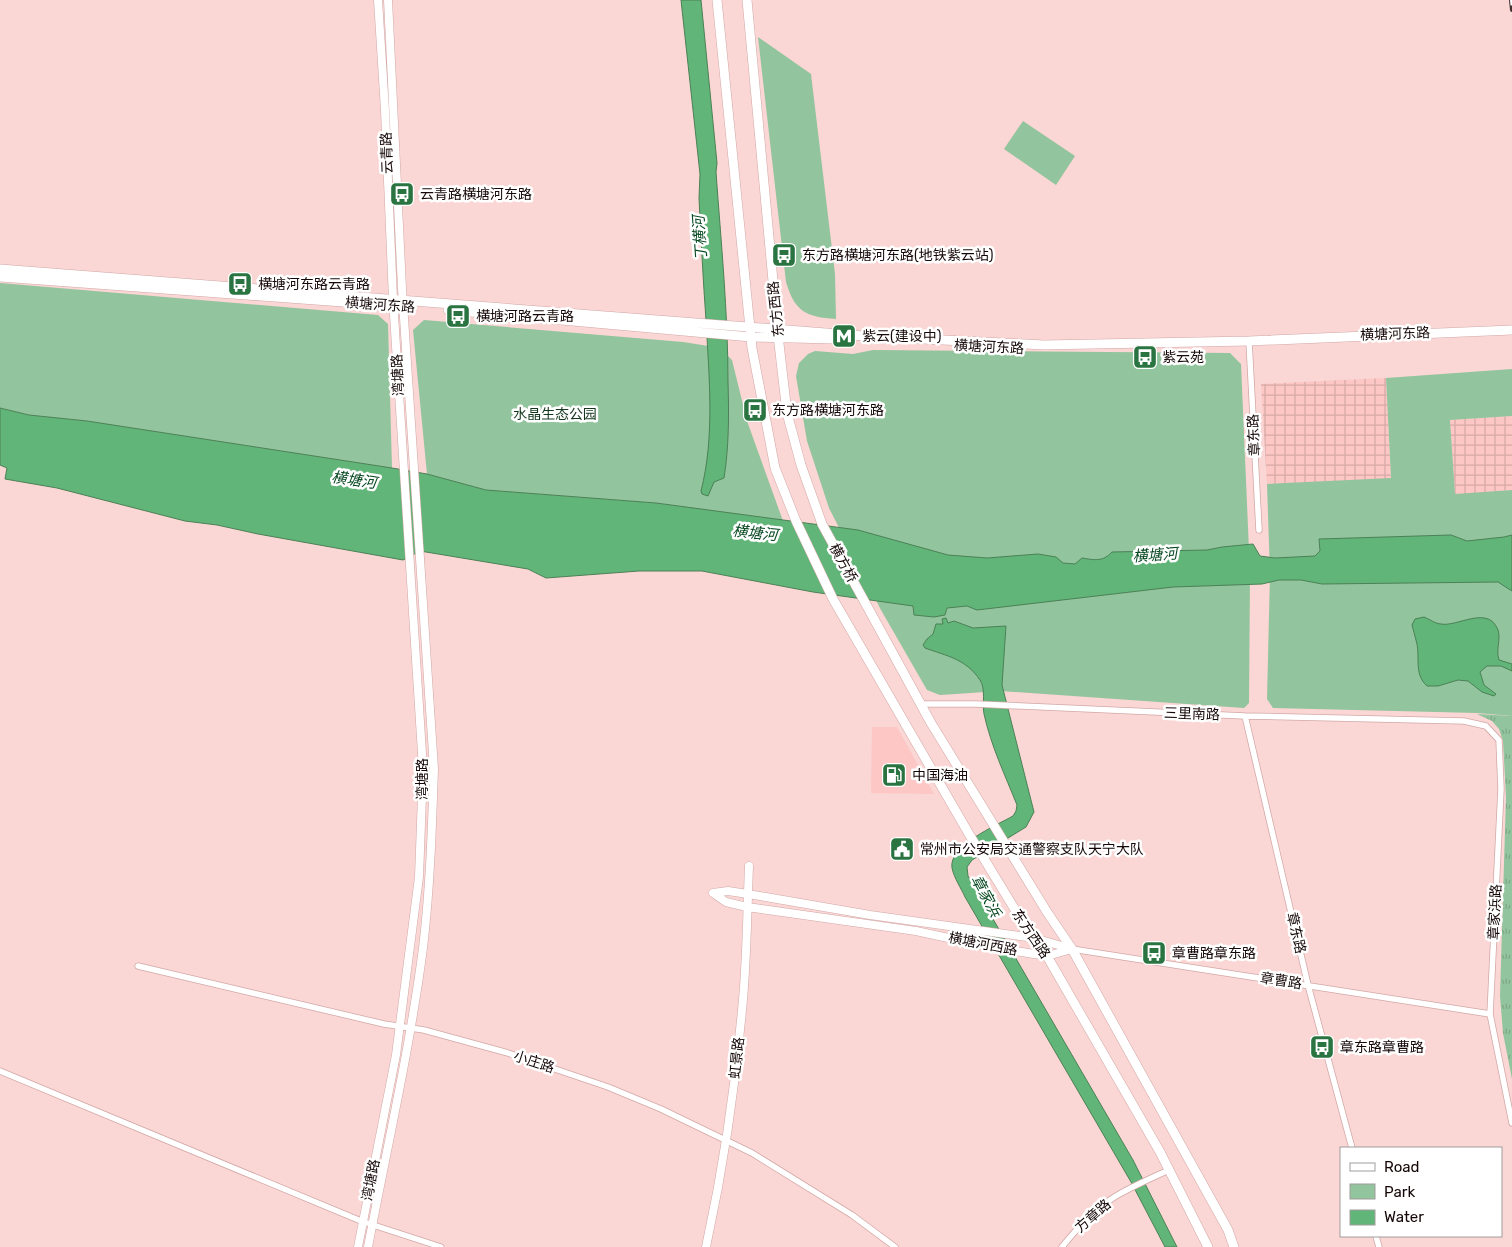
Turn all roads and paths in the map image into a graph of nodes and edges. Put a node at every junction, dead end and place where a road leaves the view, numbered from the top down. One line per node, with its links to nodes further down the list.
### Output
1 (378, 0): 7 (street, 云青路)
2 (388, 0): 7 (street, 云青路)
3 (717, 0): 8 (main road, 东方西路)
4 (746, 0): 11 (main road, 东方西路)
5 (0, 269): 7 (main road, 横塘河东路)
6 (0, 277): 7 (main road, 横塘河东路)
7 (398, 303): 9 (main road, 横塘河东路); 9 (main road, 横塘河东路); 31 (street, 湾塘路); 32 (street)
8 (750, 328): 9 (main road, 横塘河东路); 11 (main road, 横塘河东路); 12 (main road, 东方西路)
9 (729, 330): 12 (main road, 横塘河东路)
10 (1512, 330): 13 (main road, 横塘河东路)
11 (778, 334): 12 (main road, 横塘河东路); 13 (main road, 横塘河东路); 15 (main road, 东方西路)
12 (751, 337): 14 (main road, 东方西路)
13 (1249, 340): 16 (street, 章东路)
14 (796, 521): 17 (main road, 横方桥)
15 (822, 524): 18 (main road, 横方桥)
16 (1259, 530)
17 (833, 599): 25 (main road, 东方西路)
18 (865, 602): 19 (main road, 东方西路)
19 (920, 704): 20 (street, 三里南路); 26 (main road, 东方西路)
20 (1245, 716): 21 (street, 三里南路); 29 (street, 章东路)
21 (1464, 721): 30 (street, 章家浜路)
22 (749, 866): 23 (street, 虹景路)
23 (748, 894): 24 (street, 虹景路); 24 (street, 横塘河西路); 25 (street, 横塘河西路)
24 (747, 907): 27 (street, 横塘河西路); 35 (street, 虹景路)
25 (1034, 938): 26 (street, 横塘河西路); 27 (main road, 东方西路)
26 (1072, 949): 27 (street, 横塘河西路); 29 (street, 章曹路); 47 (main road, 东方西路)
27 (1047, 956): 37 (main road, 东方西路)
28 (138, 966): 31 (street, 小庄路)
29 (1308, 985): 30 (street, 章曹路); 36 (street, 章东路)
30 (1490, 1014): 34 (street, 章家浜路)
31 (400, 1026): 32 (street, 小庄路); 38 (street, 湾塘路)
32 (411, 1028): 35 (street, 小庄路); 39 (street)
33 (0, 1072): 38 (street)
34 (1512, 1123)
35 (726, 1141): 43 (street, 虹景路); 44 (street, 小庄路)
36 (1352, 1147)
37 (1169, 1170): 45 (street, 方章路); 46 (main road, 东方西路)
38 (362, 1222): 39 (street); 40 (street, 湾塘路)
39 (372, 1225): 41 (street); 42 (street)
40 (358, 1247)
41 (368, 1247)
42 (441, 1247)
43 (706, 1247)
44 (895, 1247)
45 (1062, 1247)
46 (1208, 1247)
47 (1234, 1247)

